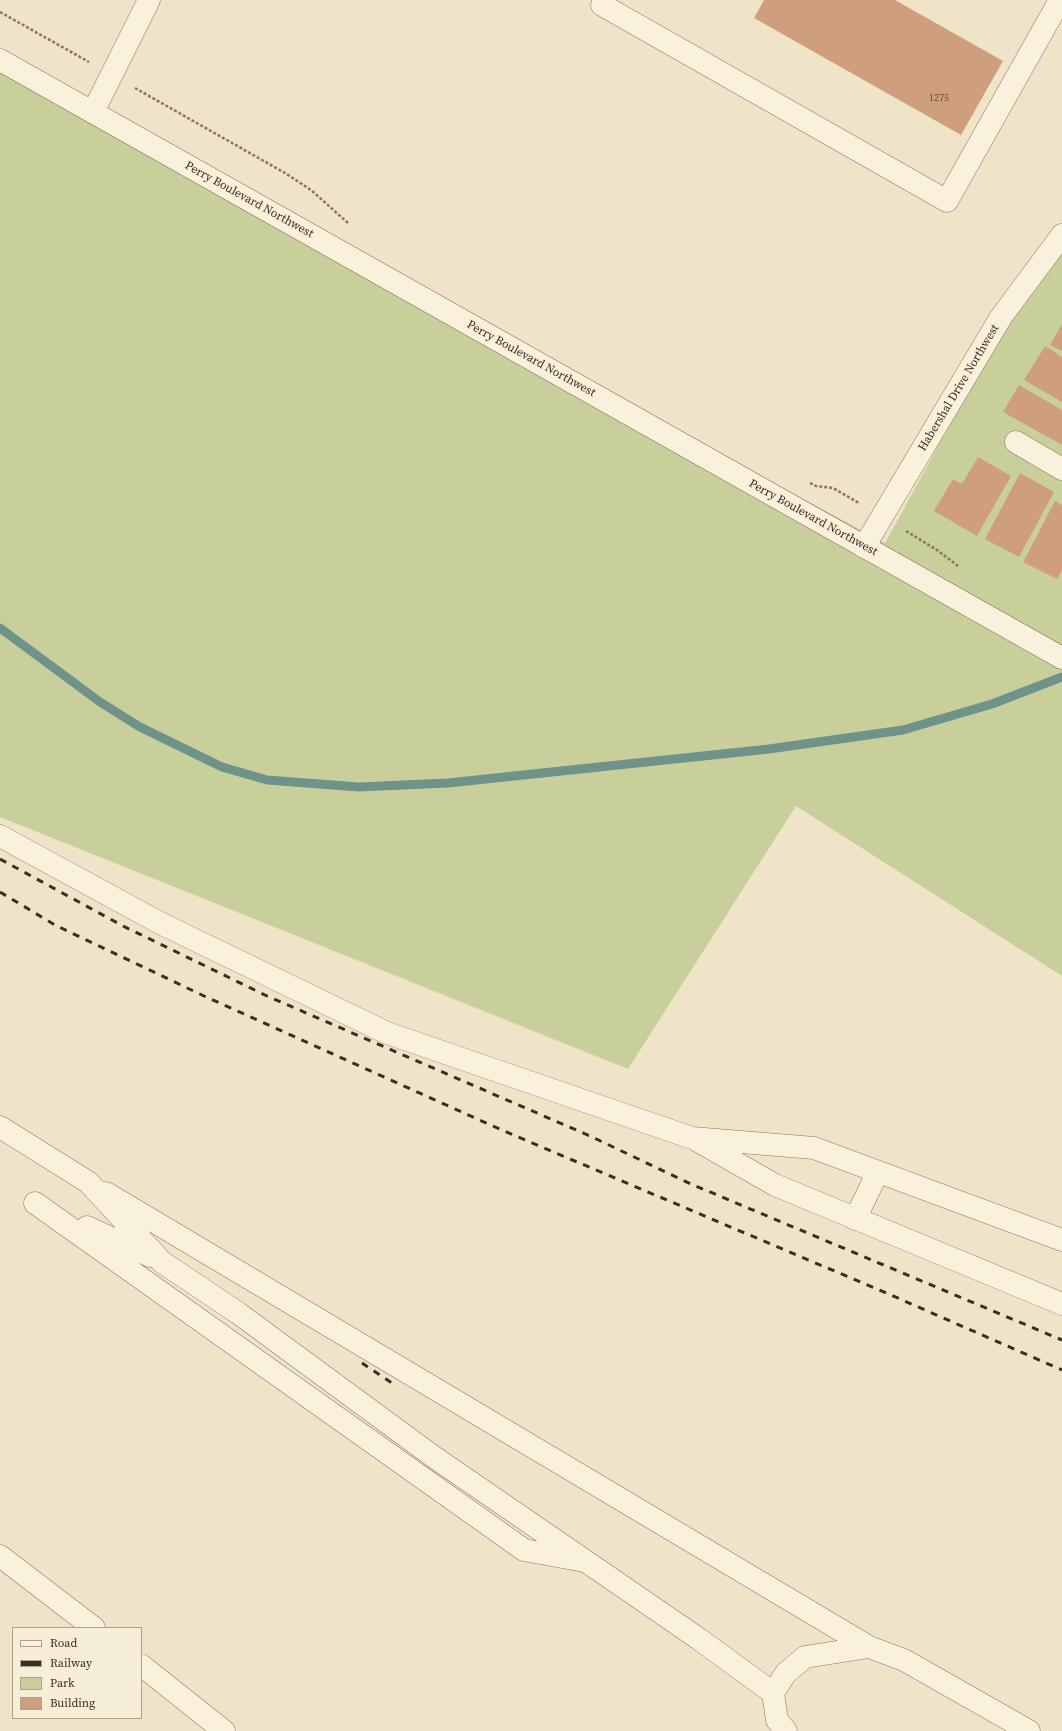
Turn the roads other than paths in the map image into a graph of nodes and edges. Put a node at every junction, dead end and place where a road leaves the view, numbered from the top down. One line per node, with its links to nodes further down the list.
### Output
1 (149, 0): 5 (street)
2 (604, 2): 3 (street)
3 (1054, 2)
4 (0, 60): 5 (street, Perry Boulevard Northwest)
5 (93, 112): 9 (street, Perry Boulevard Northwest)
6 (1062, 236): 9 (street, Habershal Drive Northwest)
7 (1016, 442): 8 (street)
8 (1062, 469)
9 (864, 547): 10 (street, Perry Boulevard Northwest)
10 (1062, 658)
11 (0, 836): 13 (street)
12 (0, 1126): 15 (street)
13 (692, 1138): 14 (street); 16 (street)
14 (878, 1172): 16 (street); 17 (street)
15 (88, 1182): 18 (street); 23 (street)
16 (855, 1219): 19 (street)
17 (1062, 1240)
18 (162, 1262): 21 (street); 21 (street)
19 (1062, 1304)
20 (0, 1556): 22 (street)
21 (588, 1562): 25 (street)
22 (93, 1627)
23 (868, 1647): 25 (street); 28 (street)
24 (142, 1666): 26 (street)
25 (773, 1693): 27 (street)
26 (224, 1731)
27 (786, 1731)
28 (1029, 1731)

